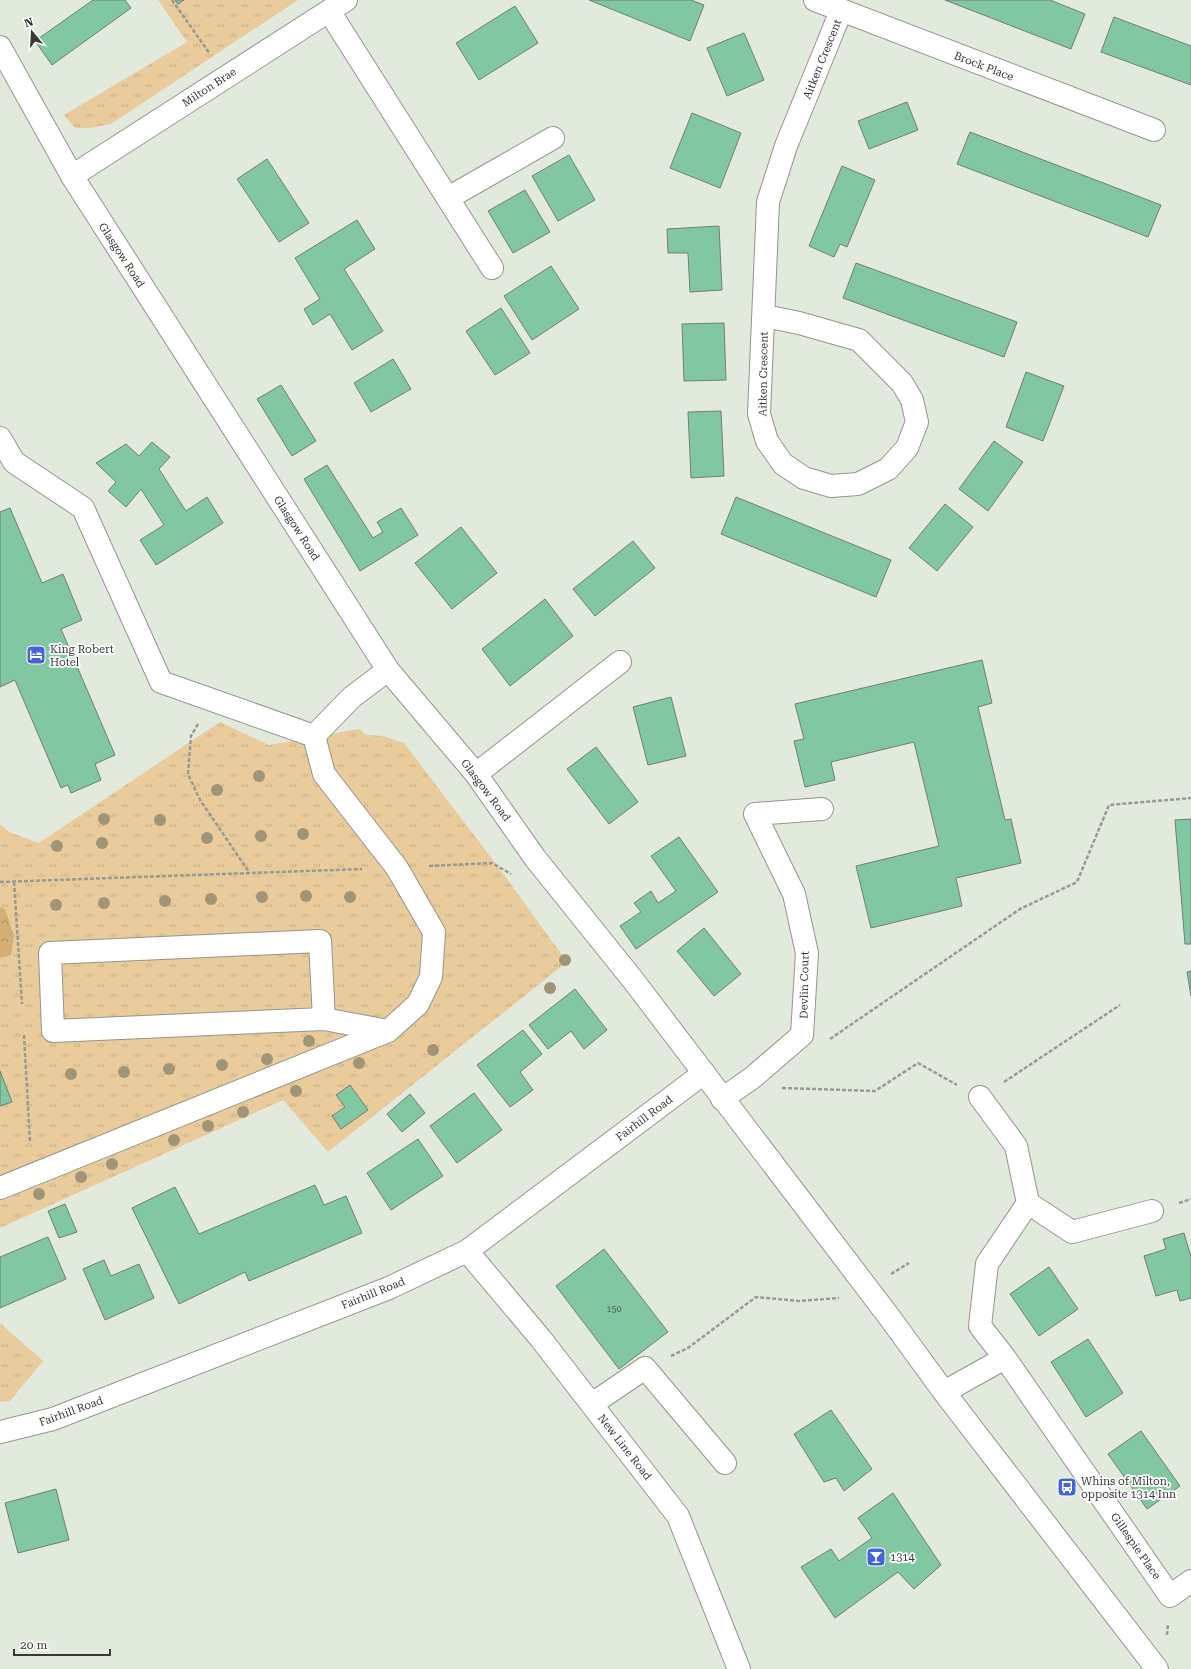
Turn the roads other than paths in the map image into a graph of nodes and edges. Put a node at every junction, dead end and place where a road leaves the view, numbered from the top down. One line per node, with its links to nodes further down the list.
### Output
1 (815, 0): 3 (street, Brock Place)
2 (338, 6): 7 (street, Milton Brae); 8 (street)
3 (841, 11): 5 (street, Brock Place); 10 (street, Aitken Crescent)
4 (1, 52): 7 (street, Glasgow Road)
5 (1154, 130)
6 (553, 138): 8 (street)
7 (72, 176): 14 (street, Glasgow Road)
8 (448, 198): 9 (street)
9 (492, 268)
10 (765, 316): 10 (street, Aitken Crescent)
11 (0, 438): 12 (street)
12 (7, 465): 15 (street)
13 (620, 662): 16 (street)
14 (388, 670): 15 (street); 16 (street, Glasgow Road)
15 (314, 736): 19 (street)
16 (476, 774): 20 (street, Glasgow Road)
17 (822, 809): 22 (street, Devlin Court)
18 (324, 1019): 18 (street); 19 (street)
19 (388, 1032): 23 (street)
20 (704, 1074): 22 (street, Glasgow Road); 26 (street, Fairhill Road)
21 (980, 1097): 24 (street)
22 (722, 1098): 28 (street, Glasgow Road)
23 (0, 1188)
24 (1028, 1203): 25 (street); 27 (street, Gillespie Place)
25 (1152, 1211)
26 (467, 1251): 29 (street, New Line Road); 30 (street, Fairhill Road)
27 (1005, 1358): 28 (street); 32 (street, Gillespie Place)
28 (944, 1392): 34 (street, Glasgow Road)
29 (592, 1404): 31 (street); 33 (street, New Line Road)
30 (0, 1432)
31 (725, 1463)
32 (1191, 1581)
33 (739, 1669)
34 (1157, 1669)

